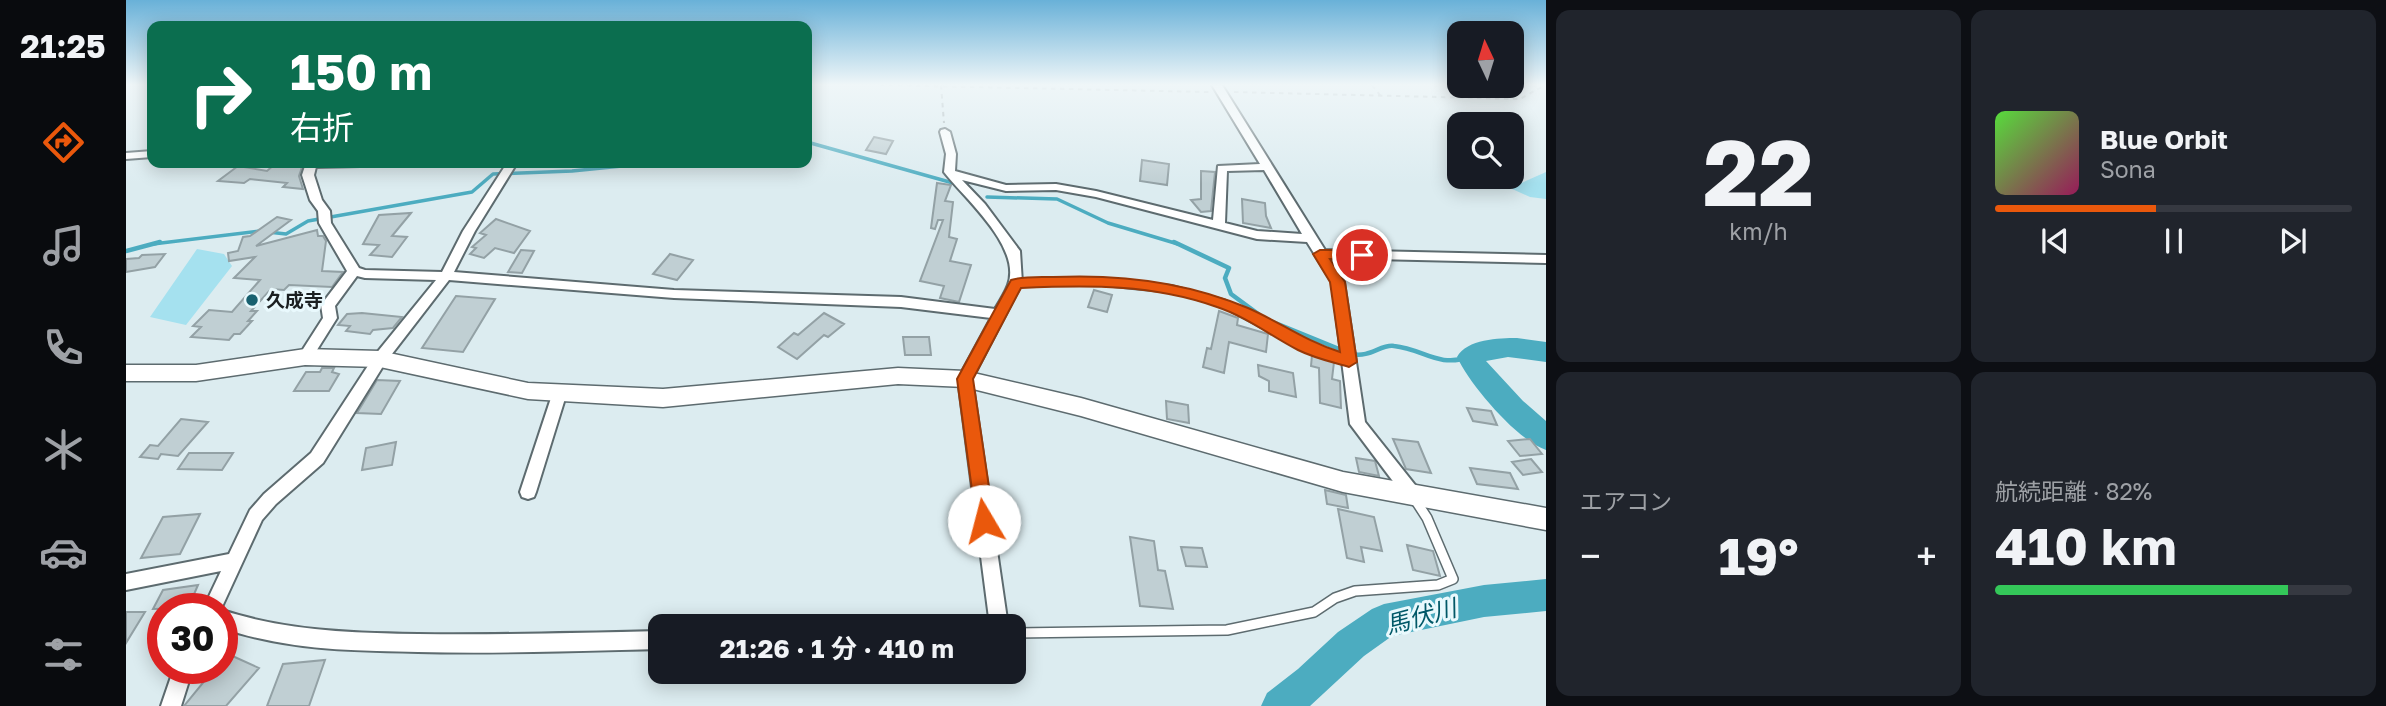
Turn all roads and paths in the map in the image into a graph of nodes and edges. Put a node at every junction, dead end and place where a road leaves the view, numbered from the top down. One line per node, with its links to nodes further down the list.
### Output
1 (943, 118): 3 (path)
2 (1237, 118): 6 (street)
3 (944, 132): 9 (street)
4 (147, 154): 5 (street)
5 (126, 156)
6 (1268, 167): 10 (street); 11 (street)
7 (309, 168): 14 (street)
8 (509, 168): 15 (street)
9 (949, 173): 10 (street); 16 (street)
10 (1219, 225): 11 (street)
11 (1311, 238): 12 (street)
12 (1320, 254): 13 (street); 18 (street)
13 (1546, 259)
14 (354, 271): 15 (street); 19 (street)
15 (446, 276): 17 (street); 20 (street)
16 (1016, 283): 17 (street); 18 (lane)
17 (997, 314): 22 (street)
18 (1348, 356): 25 (street)
19 (305, 357): 20 (street); 21 (street)
20 (380, 359): 23 (street); 27 (street)
21 (126, 373)
22 (965, 379): 23 (street); 25 (street); 30 (street)
23 (560, 392): 24 (street)
24 (528, 492)
25 (1412, 495): 26 (street); 32 (lane)
26 (1546, 519)
27 (232, 561): 28 (street); 29 (street)
28 (126, 582)
29 (219, 593)
30 (997, 614)
31 (238, 625): 33 (street)
32 (1026, 633)
33 (648, 640)
34 (179, 684): 35 (street)
35 (171, 706)

